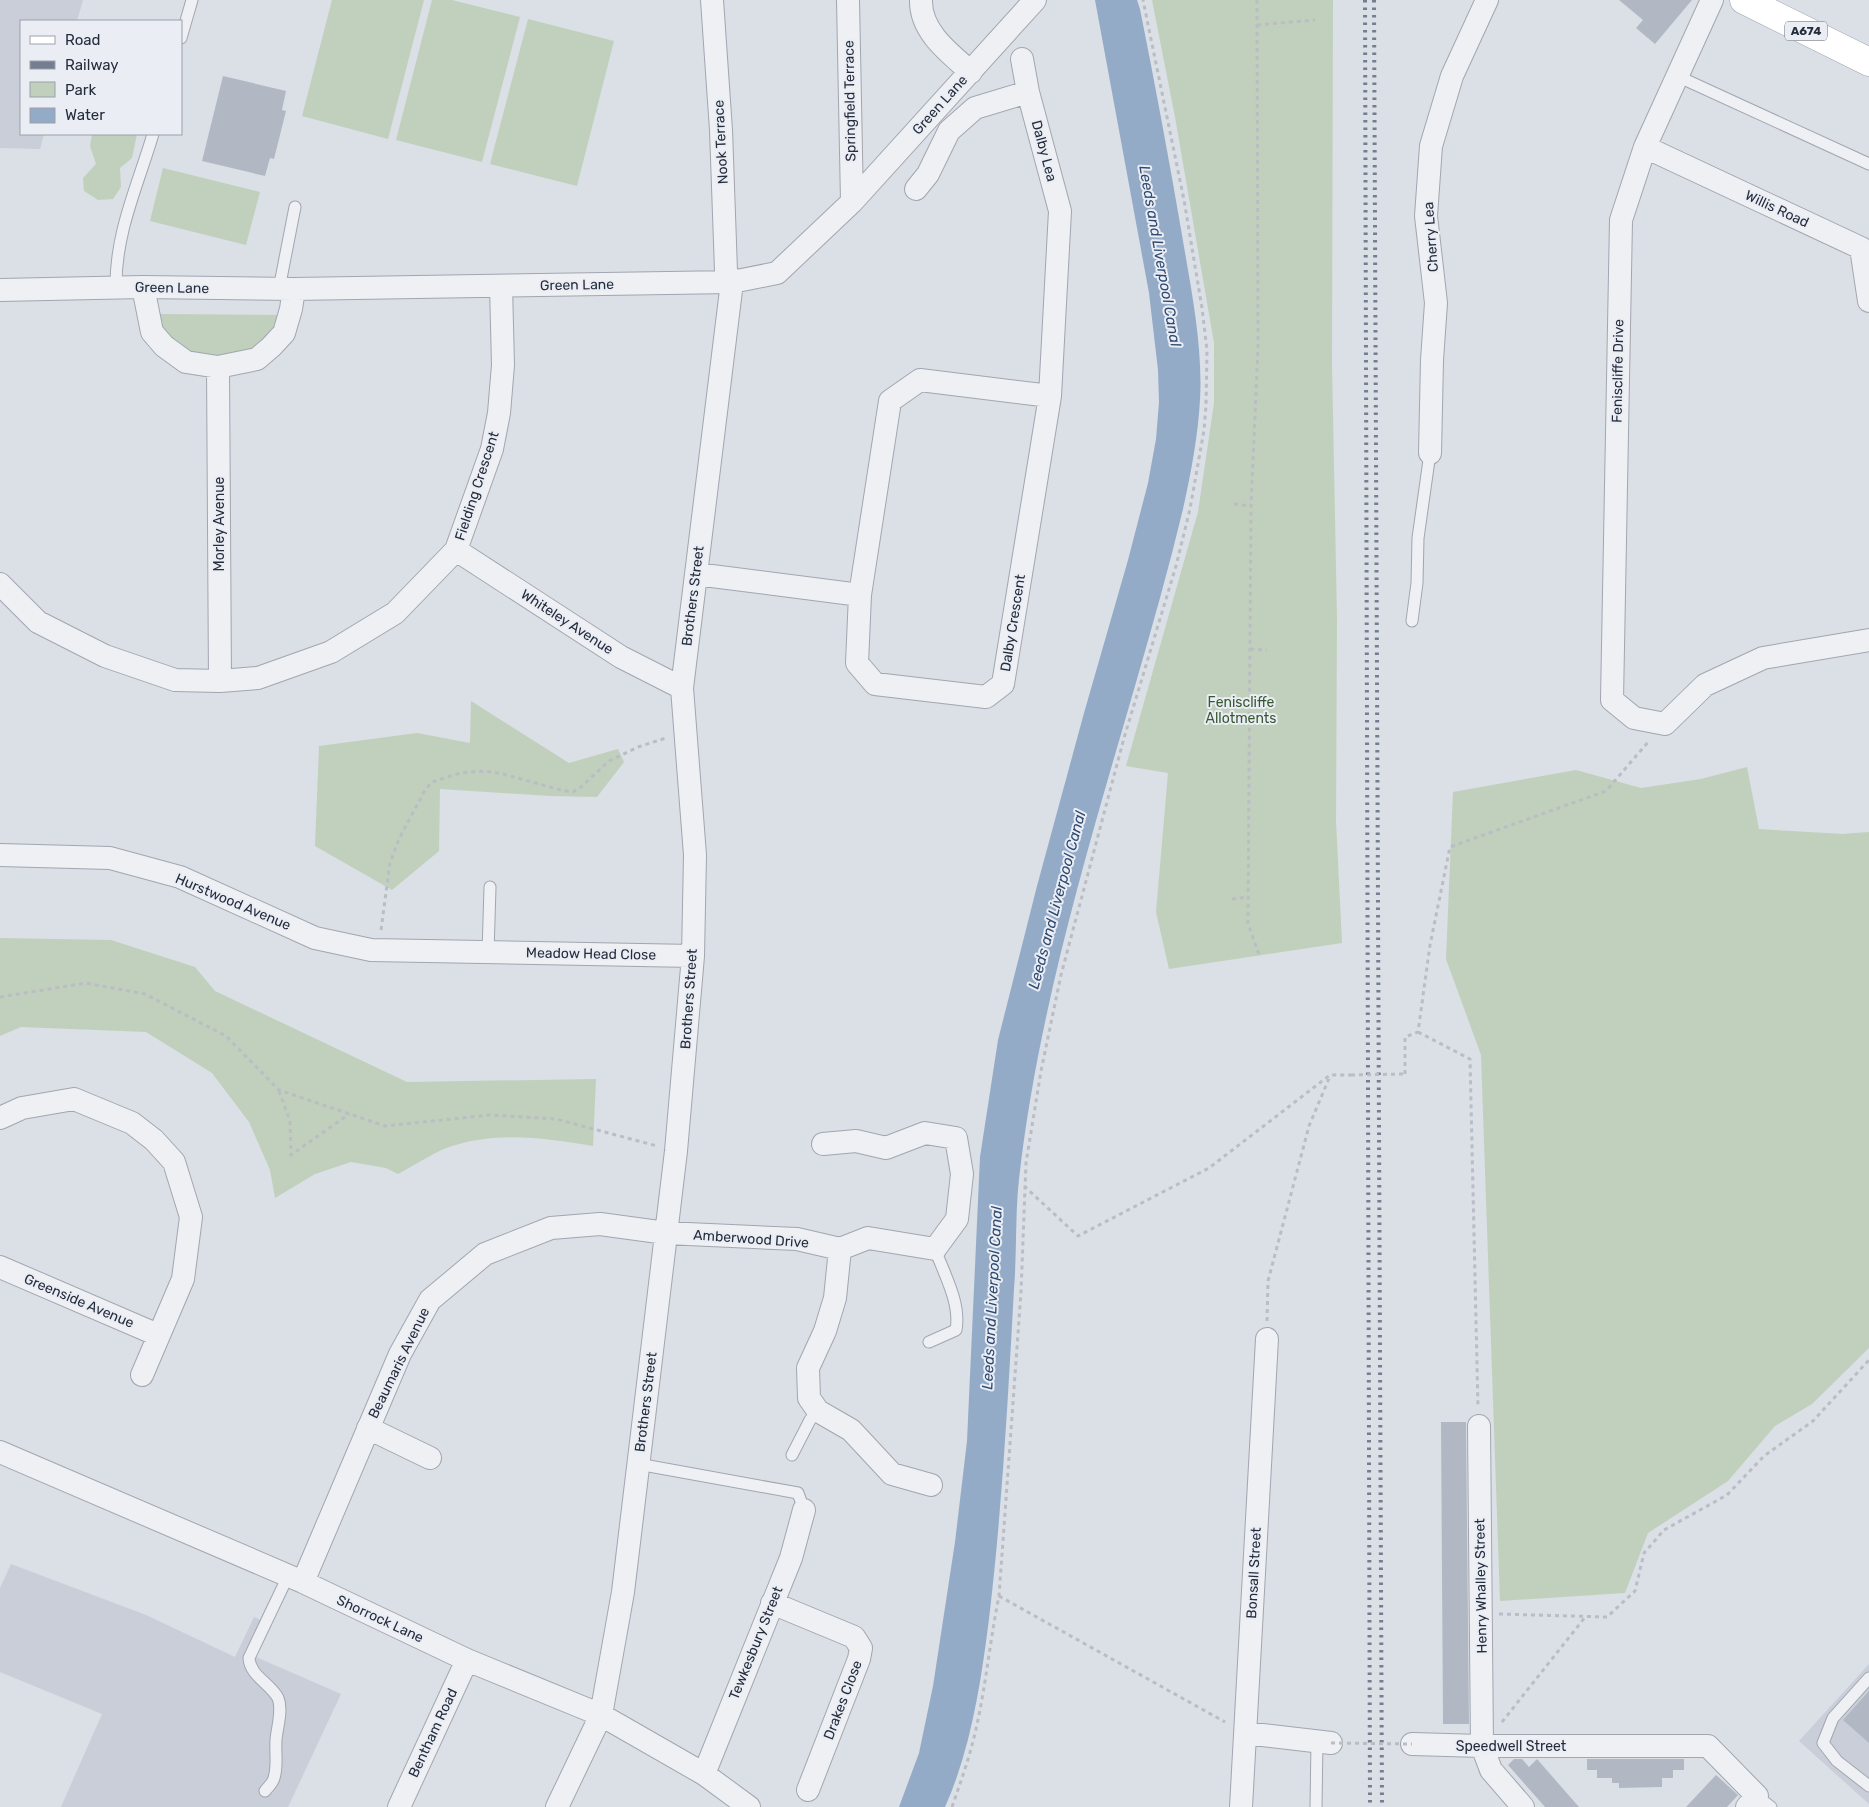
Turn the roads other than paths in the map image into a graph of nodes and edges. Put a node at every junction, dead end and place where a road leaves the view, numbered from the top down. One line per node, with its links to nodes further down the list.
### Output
1 (192, 0): 9 (lane)
2 (712, 0): 22 (street, Nook Terrace)
3 (848, 0): 19 (street, Springfield Terrace)
4 (921, 0): 12 (street)
5 (1035, 0): 12 (street, Green Lane)
6 (1487, 0): 31 (street, Cherry Lea)
7 (1712, 0): 13 (street, Feniscliffe Drive)
8 (1744, 0): 11 (main road, A674)
9 (182, 35)
10 (1022, 59): 14 (street, Dalby Lea)
11 (1869, 62)
12 (971, 72): 19 (street, Green Lane)
13 (1677, 76): 16 (street, Feniscliffe Drive); 17 (lane)
14 (1028, 92): 18 (street); 21 (street, Dalby Lea)
15 (153, 135): 25 (lane)
16 (1645, 147): 28 (street, Willis Road); 37 (street, Feniscliffe Drive)
17 (1869, 164)
18 (916, 189)
19 (852, 202): 22 (street, Green Lane)
20 (295, 207): 26 (lane)
21 (1060, 211): 30 (street, Dalby Crescent)
22 (732, 282): 23 (street, Green Lane); 33 (street, Brothers Street)
23 (501, 286): 26 (street, Green Lane); 32 (street, Fielding Crescent)
24 (143, 287): 25 (street, Green Lane); 26 (street, Green Lane); 29 (street)
25 (116, 288): 27 (street, Green Lane)
26 (286, 289): 29 (street)
27 (0, 290)
28 (1869, 301)
29 (218, 367): 38 (street, Morley Avenue)
30 (1050, 396): 35 (street, Dalby Crescent); 35 (street, Dalby Crescent)
31 (1430, 453): 36 (lane)
32 (456, 550): 38 (street, Fielding Crescent); 39 (street, Whiteley Avenue)
33 (696, 574): 35 (street); 39 (street, Brothers Street)
34 (0, 584): 38 (street, Fielding Crescent)
35 (860, 595)
36 (1412, 620)
37 (1869, 640)
38 (220, 681)
39 (682, 688): 44 (street, Brothers Street)
40 (0, 855): 42 (street, Hurstwood Avenue)
41 (490, 887): 43 (lane)
42 (315, 938): 43 (street, Meadow Head Close)
43 (488, 953): 44 (street, Meadow Head Close)
44 (693, 956): 47 (street, Brothers Street)
45 (0, 1118): 51 (street)
46 (823, 1144): 49 (street)
47 (666, 1233): 48 (street, Amberwood Drive); 57 (street, Beaumaris Avenue); 61 (street, Brothers Street)
48 (840, 1249): 49 (street); 55 (street)
49 (935, 1249): 53 (lane)
50 (0, 1268): 51 (street, Greenside Avenue)
51 (158, 1335): 54 (street)
52 (1267, 1339): 69 (street, Bonsall Street)
53 (930, 1342)
54 (142, 1375)
55 (818, 1411): 59 (lane); 62 (street)
56 (1479, 1426): 72 (street, Henry Whalley Street)
57 (368, 1428): 60 (street); 64 (street, Beaumaris Avenue)
58 (0, 1452): 64 (street, Shorrock Lane)
59 (792, 1455)
60 (430, 1458)
61 (638, 1464): 63 (lane); 68 (street, Brothers Street)
62 (931, 1485)
63 (804, 1510): 65 (street, Tewkesbury Street)
64 (296, 1579): 66 (street, Shorrock Lane); 76 (lane)
65 (772, 1603): 73 (street, Tewkesbury Street); 75 (street, Drakes Close)
66 (467, 1660): 68 (street, Shorrock Lane); 78 (street, Bentham Road)
67 (1869, 1678): 74 (lane)
68 (601, 1715): 73 (street, Shorrock Lane); 79 (street, Brothers Street)
69 (1246, 1733): 70 (street); 81 (street, Bonsall Street)
70 (1324, 1742): 82 (lane)
71 (1412, 1744): 72 (street, Speedwell Street)
72 (1482, 1746): 77 (street, Speedwell Street); 83 (street)
73 (704, 1774): 80 (street, Shorrock Lane)
74 (1869, 1786)
75 (808, 1790)
76 (265, 1791)
77 (1758, 1803)
78 (399, 1807)
79 (557, 1807)
80 (749, 1807)
81 (1242, 1807)
82 (1316, 1807)
83 (1523, 1807)

